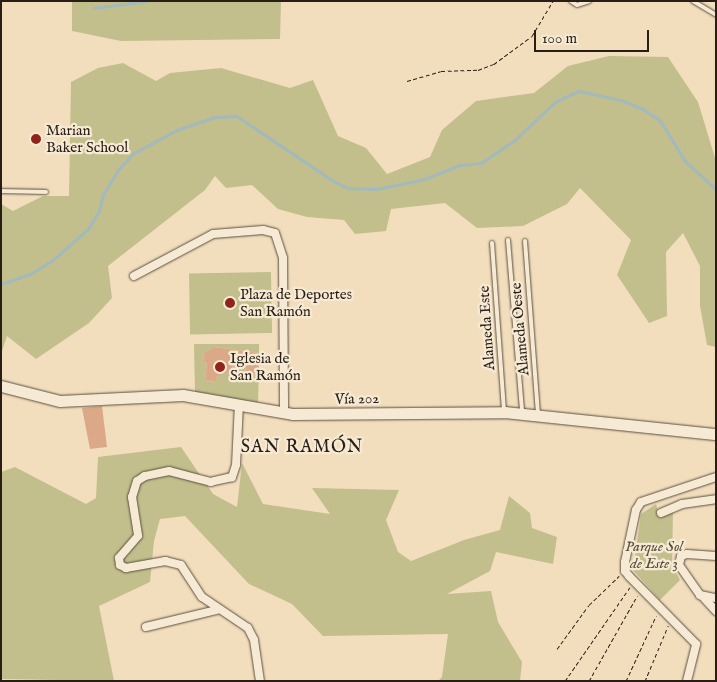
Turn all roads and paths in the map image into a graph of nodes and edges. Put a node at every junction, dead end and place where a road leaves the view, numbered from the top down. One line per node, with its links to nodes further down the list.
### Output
1 (553, 1): 6 (path)
2 (571, 1): 3 (lane)
3 (590, 1)
4 (693, 1): 5 (lane)
5 (716, 15)
6 (406, 81)
7 (1, 191): 8 (lane)
8 (46, 192)
9 (508, 240): 17 (lane)
10 (525, 241): 18 (lane, Alameda Oeste)
11 (492, 243): 15 (lane, Alameda Este)
12 (134, 276): 16 (street)
13 (1, 386): 14 (main road, Vía 202)
14 (239, 404): 16 (main road, Vía 202); 30 (street)
15 (504, 412): 16 (main road, Vía 202); 17 (main road, Vía 202)
16 (284, 413)
17 (522, 414): 18 (main road, Vía 202)
18 (539, 415): 19 (main road, Vía 202)
19 (716, 434)
20 (716, 476): 24 (street)
21 (716, 499): 22 (street)
22 (661, 513)
23 (716, 556): 27 (street)
24 (625, 571): 25 (street); 34 (path)
25 (634, 581): 26 (street); 36 (path)
26 (641, 589): 29 (street); 37 (path)
27 (704, 598): 28 (street); 31 (street)
28 (716, 598)
29 (659, 607): 32 (street); 38 (path)
30 (218, 610): 33 (street); 35 (street)
31 (716, 611)
32 (671, 619): 39 (path); 40 (street)
33 (146, 627)
34 (557, 649)
35 (260, 681)
36 (565, 681)
37 (589, 681)
38 (626, 681)
39 (645, 681)
40 (687, 681)

